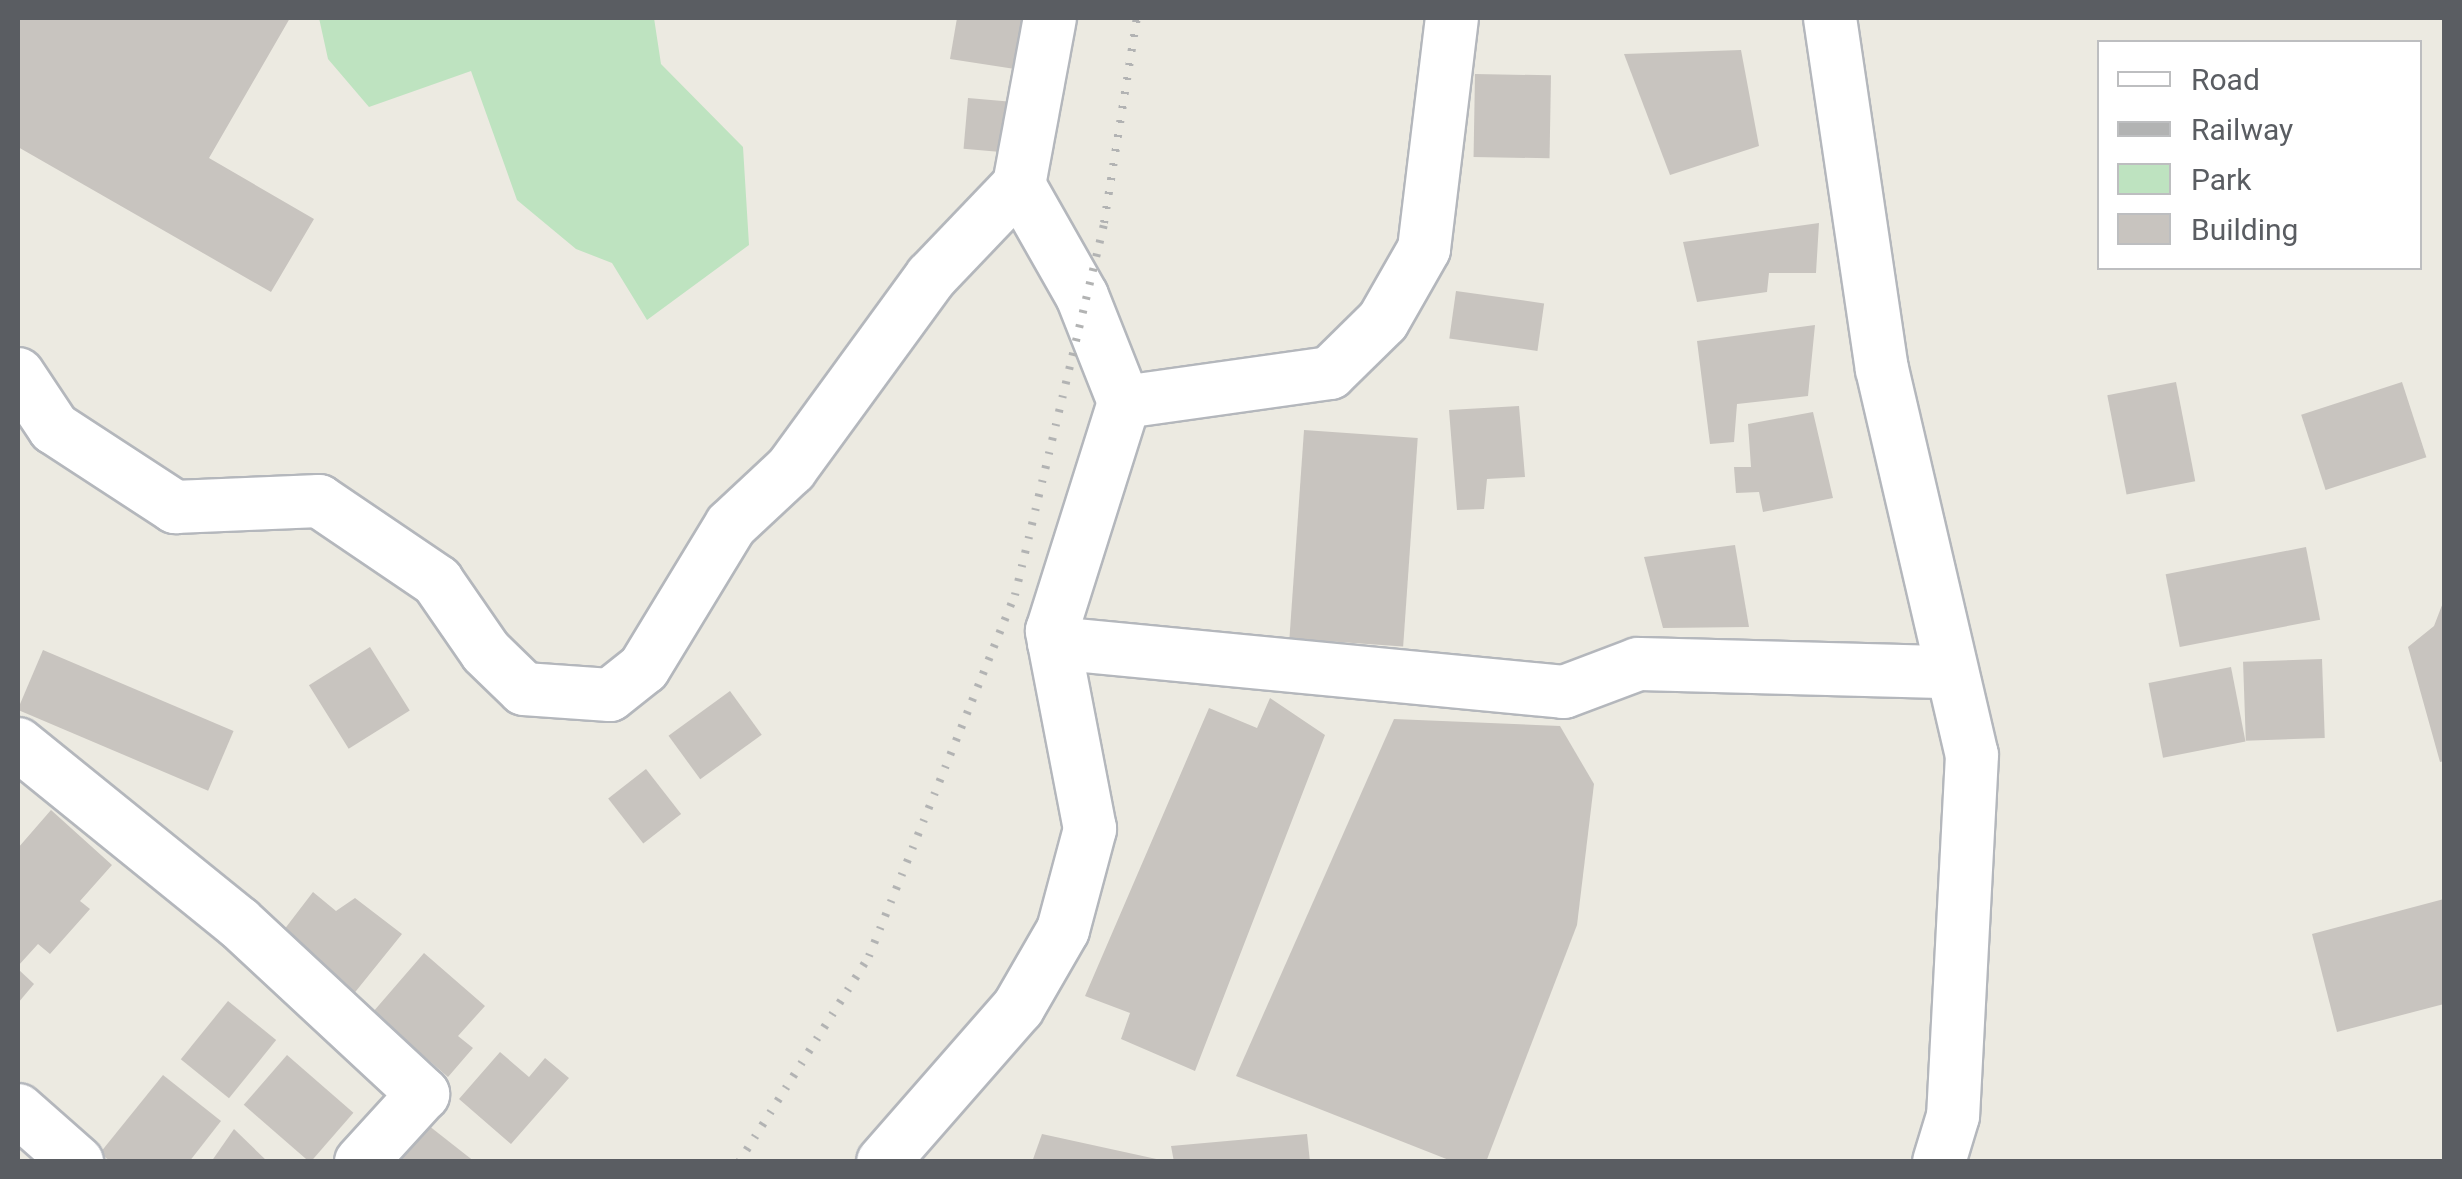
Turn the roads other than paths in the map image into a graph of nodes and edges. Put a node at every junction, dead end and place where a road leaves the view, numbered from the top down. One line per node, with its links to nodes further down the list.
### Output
1 (1050, 18): 4 (street)
2 (1452, 18): 6 (street)
3 (1830, 18): 8 (street)
4 (1019, 185): 5 (street); 6 (street)
5 (18, 374)
6 (1124, 402): 7 (street)
7 (1054, 643): 8 (street); 13 (street)
8 (1952, 672): 14 (street)
9 (18, 744): 12 (street)
10 (18, 1110): 11 (street)
11 (77, 1162)
12 (361, 1162)
13 (884, 1162)
14 (1939, 1162)

